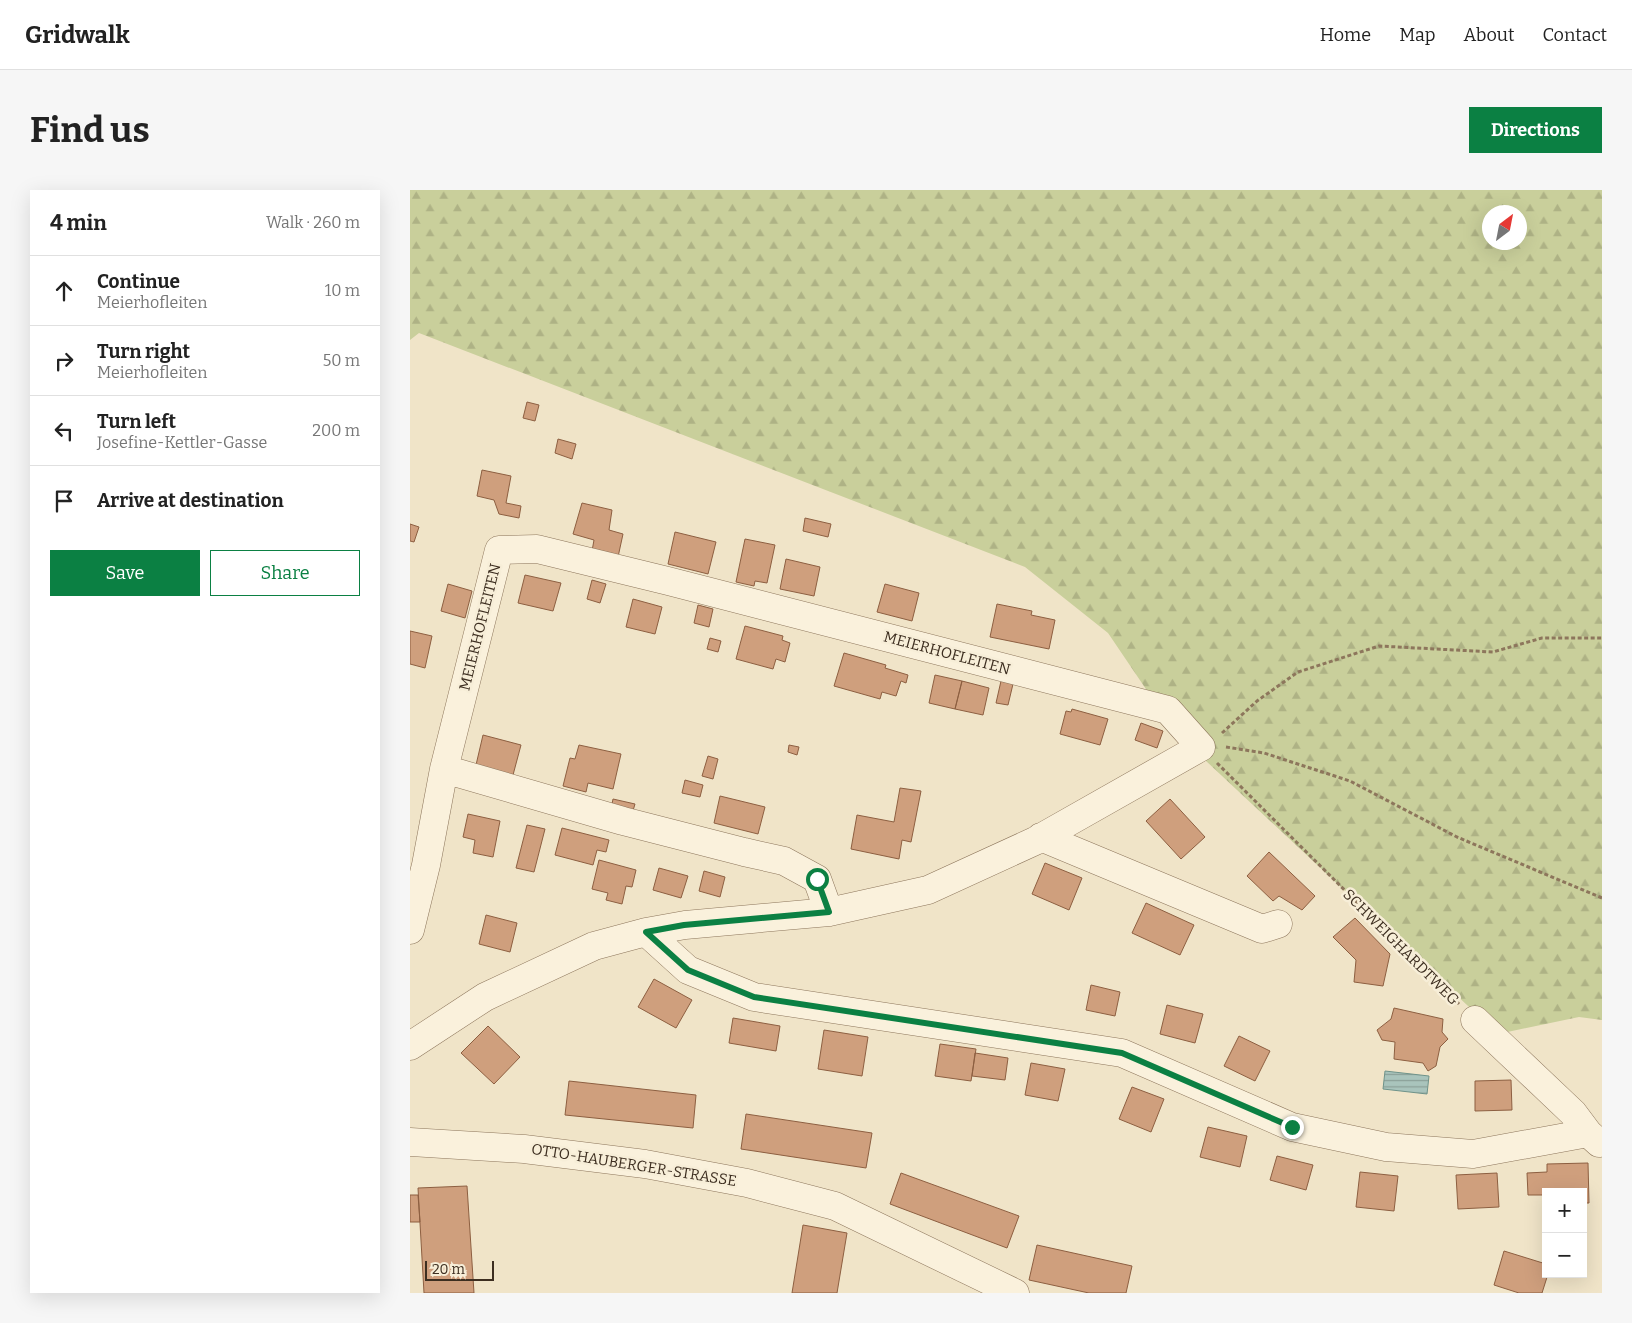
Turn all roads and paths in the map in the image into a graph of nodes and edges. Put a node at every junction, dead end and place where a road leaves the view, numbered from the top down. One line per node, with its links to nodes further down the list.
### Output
1 (1602, 638): 2 (path)
2 (1201, 747): 3 (street, MEIERHOFLEITEN); 4 (street); 5 (path); 10 (path, SCHWEIGHARDTWEG)
3 (444, 770): 6 (street); 8 (street, MEIERHOFLEITEN)
4 (1041, 837): 6 (street); 7 (street)
5 (1602, 898)
6 (829, 912): 9 (street)
7 (1278, 924)
8 (410, 930)
9 (646, 932): 11 (street); 12 (street)
10 (1475, 1020): 12 (street)
11 (410, 1046)
12 (1595, 1139)
13 (410, 1142): 14 (street, OTTO-HAUBERGER-STRASSE)
14 (1014, 1293)

